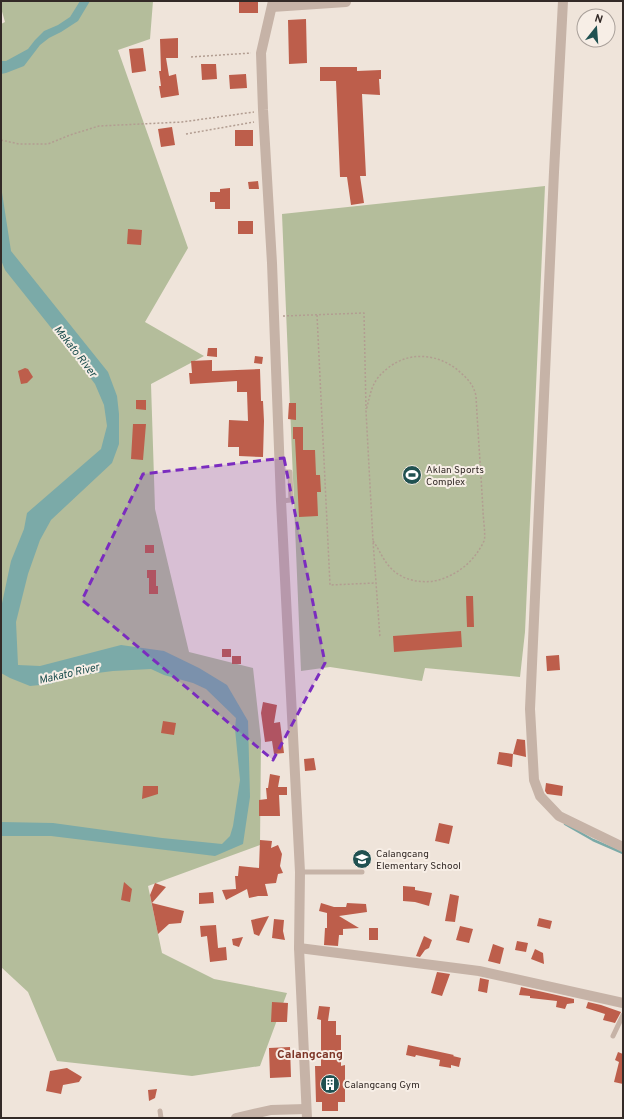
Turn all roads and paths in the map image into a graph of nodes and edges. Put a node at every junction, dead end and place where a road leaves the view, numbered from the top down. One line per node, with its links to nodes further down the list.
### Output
1 (563, 1): 15 (street)
2 (346, 2): 3 (street)
3 (272, 4): 4 (street)
4 (261, 53): 5 (path); 6 (street)
5 (191, 57)
6 (263, 115): 7 (path); 8 (path); 16 (street)
7 (186, 134)
8 (1, 140)
9 (317, 315): 10 (path); 11 (path); 13 (path)
10 (279, 316)
11 (366, 410): 12 (path); 12 (path)
12 (373, 541): 13 (path)
13 (376, 583): 14 (path)
14 (380, 638)
15 (623, 847)
16 (300, 872): 17 (lane); 18 (street)
17 (362, 872)
18 (299, 948): 19 (street); 23 (street)
19 (623, 1003)
20 (623, 1014): 21 (lane)
21 (613, 1036)
22 (160, 1111): 24 (lane)
23 (307, 1113): 25 (street)
24 (162, 1118)
25 (236, 1118)

